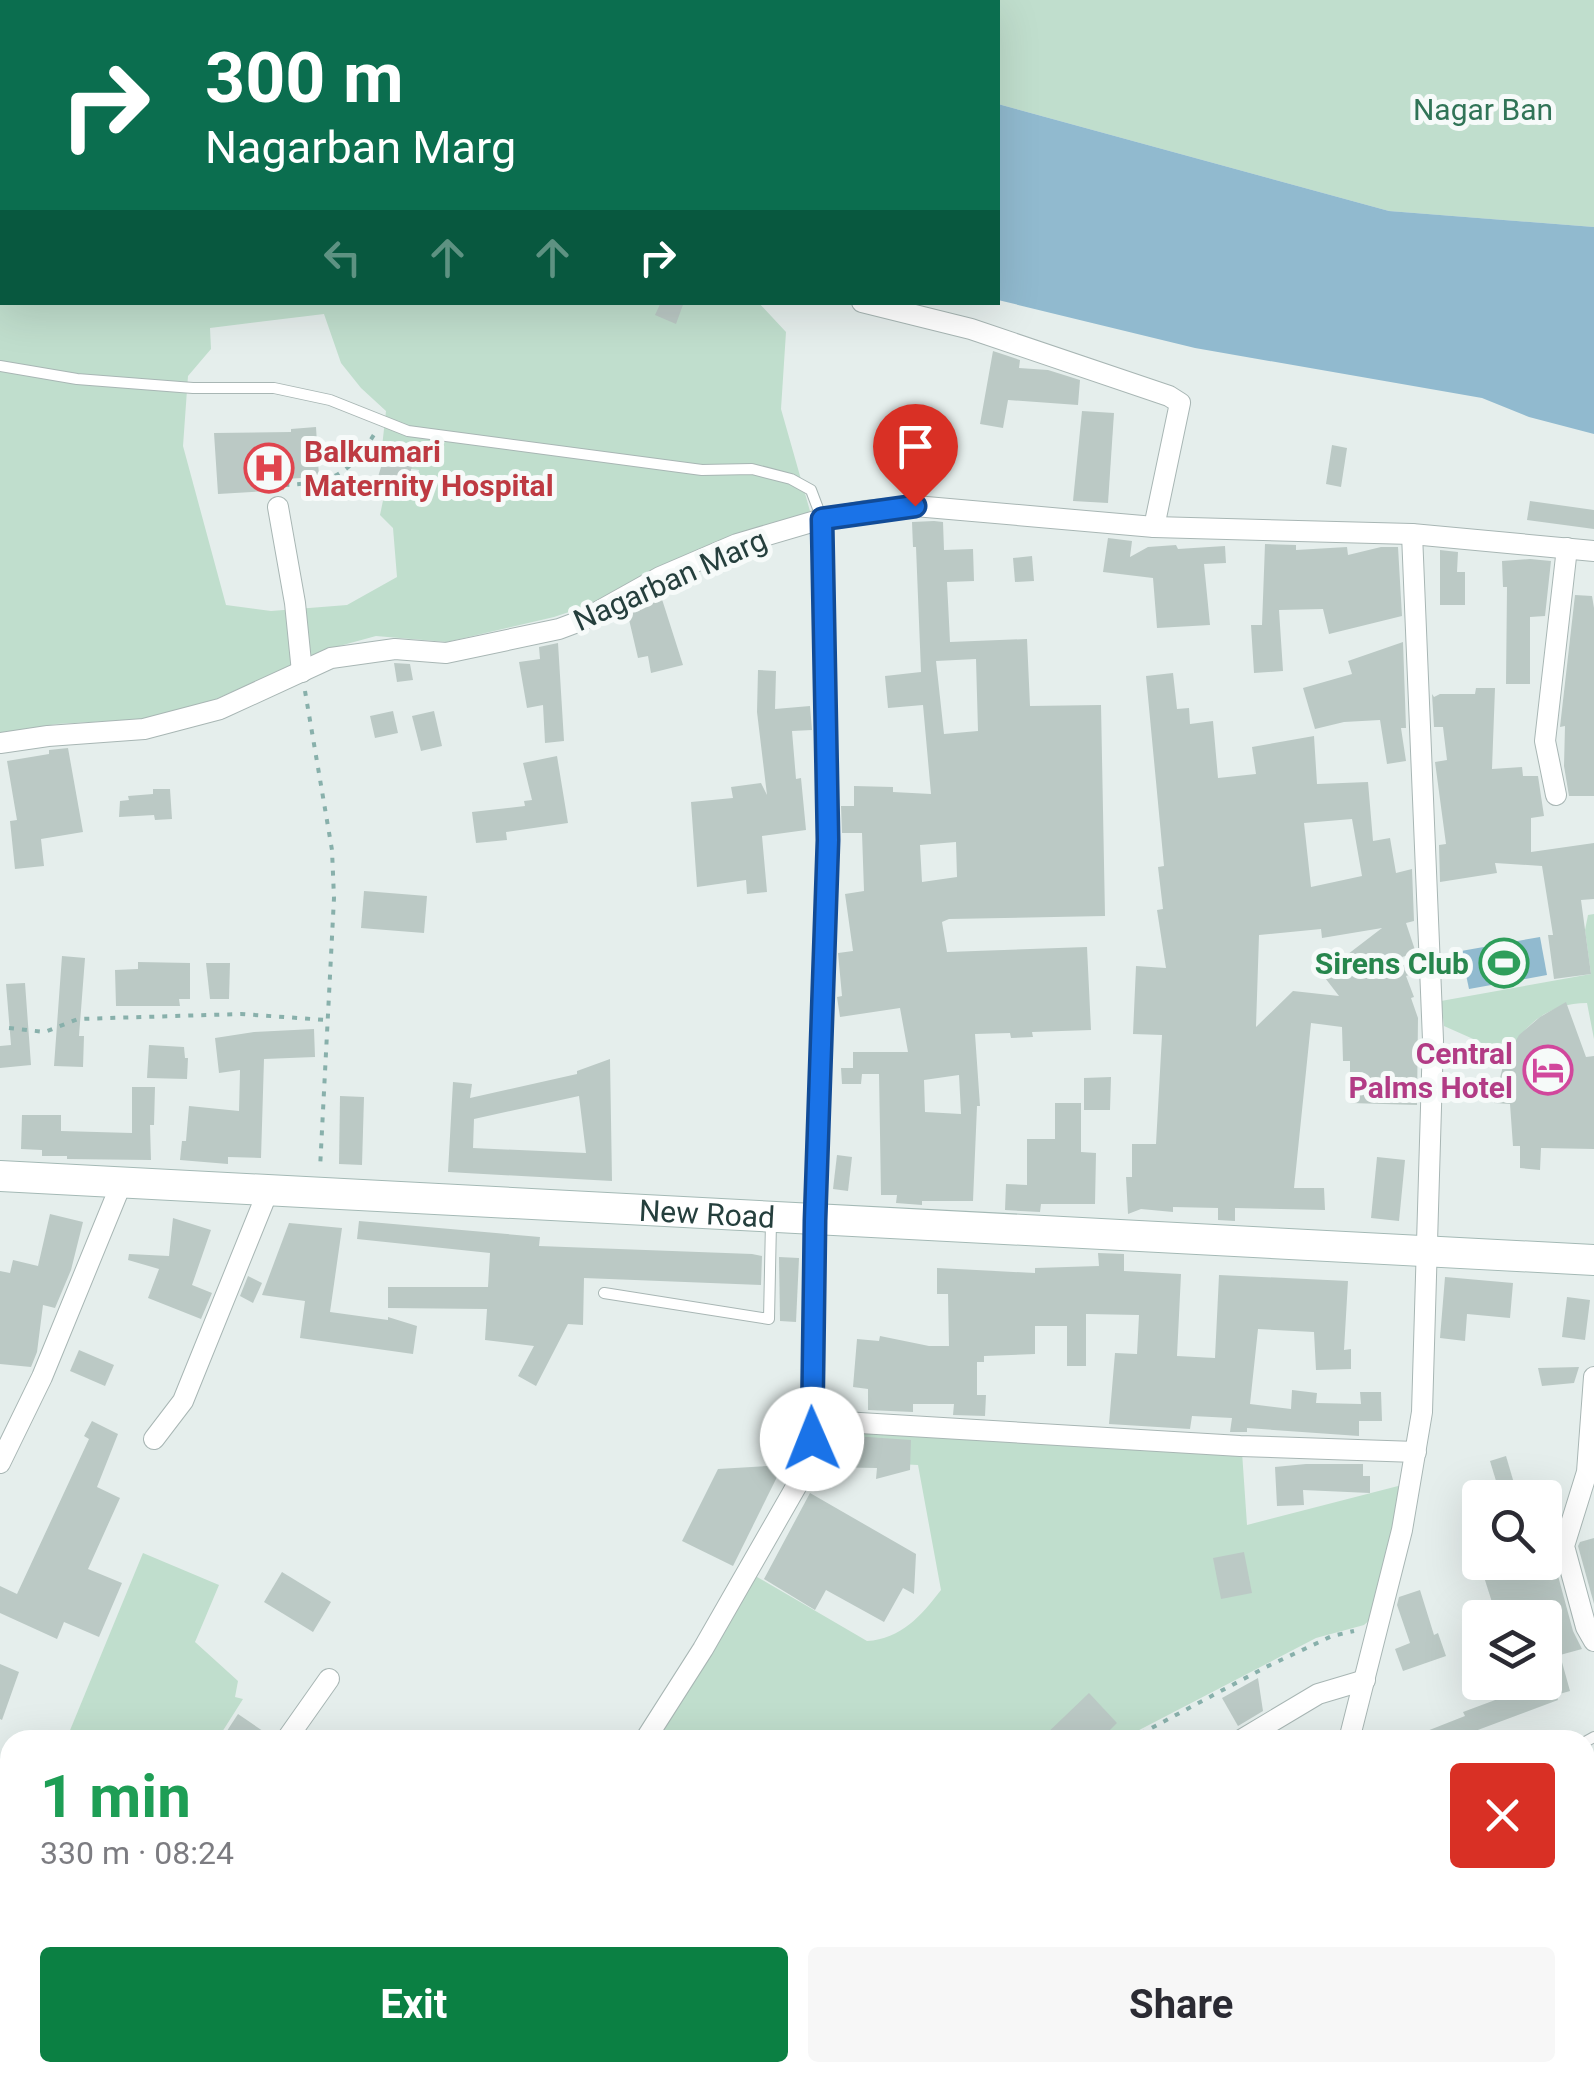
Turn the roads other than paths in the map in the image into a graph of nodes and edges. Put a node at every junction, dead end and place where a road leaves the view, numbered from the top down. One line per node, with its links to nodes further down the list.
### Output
1 (874, 305): 5 (street)
2 (0, 366): 4 (lane)
3 (278, 507): 9 (street)
4 (822, 519): 5 (street, Nagarban Marg); 9 (street, Nagarban Marg); 16 (street)
5 (1154, 527): 6 (street, Nagarban Marg)
6 (1412, 534): 7 (street, Nagarban Marg); 17 (street)
7 (1567, 548): 8 (street, Nagarban Marg); 11 (street)
8 (1594, 550)
9 (302, 672): 10 (street, Nagarban Marg)
10 (0, 743)
11 (1556, 795)
12 (0, 1176): 13 (street, New Road)
13 (122, 1182): 14 (street, New Road); 24 (street)
14 (268, 1190): 15 (street, New Road); 22 (street)
15 (771, 1219): 16 (street, New Road); 19 (lane)
16 (815, 1221): 17 (street, New Road); 21 (street)
17 (1427, 1251): 18 (street, New Road); 23 (street)
18 (1594, 1260)
19 (604, 1292)
20 (1594, 1377): 25 (street)
21 (810, 1420): 23 (street); 30 (street)
22 (154, 1439)
23 (1416, 1452): 28 (street)
24 (0, 1464)
25 (1591, 1477): 26 (street)
26 (1594, 1641)
27 (329, 1679): 29 (street)
28 (1364, 1680): 31 (street); 32 (street)
29 (293, 1730)
30 (651, 1730)
31 (1258, 1730)
32 (1352, 1730)

